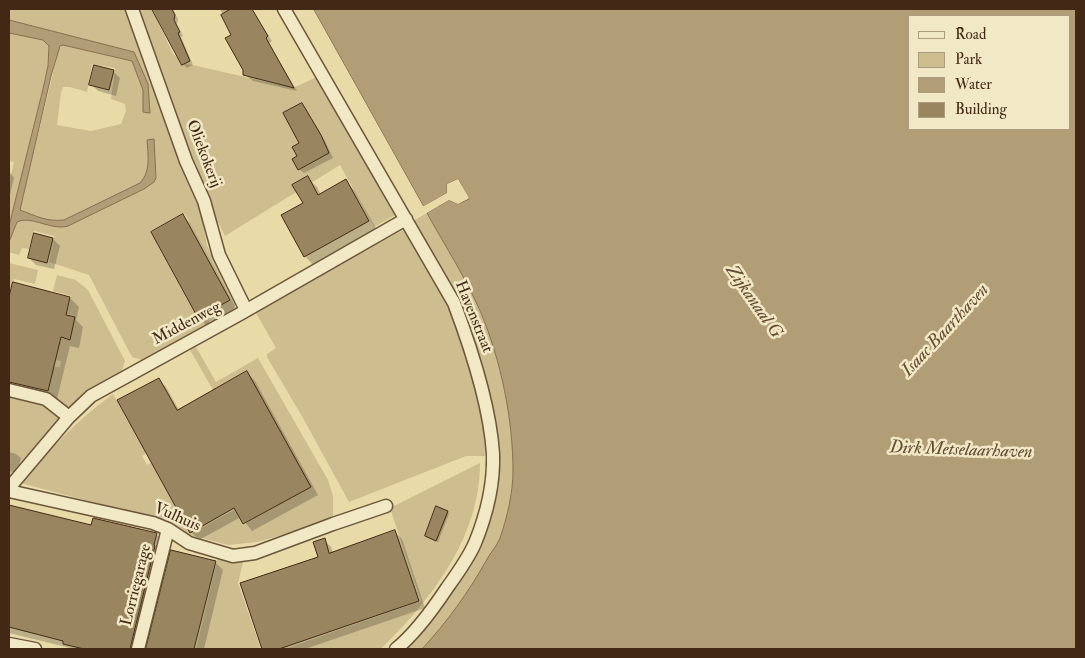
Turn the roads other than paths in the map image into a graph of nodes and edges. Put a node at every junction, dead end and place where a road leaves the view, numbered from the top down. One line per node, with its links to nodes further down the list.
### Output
1 (132, 9): 4 (street, Oliekokerij)
2 (284, 9): 3 (street, Havenstraat)
3 (406, 219): 4 (street, Middenweg); 13 (street, Havenstraat)
4 (246, 310): 6 (street, Middenweg)
5 (9, 390): 6 (street)
6 (69, 417): 7 (street, Middenweg)
7 (9, 489): 9 (street, Vulhuis)
8 (386, 506): 9 (street, Vulhuis)
9 (168, 529): 12 (street, Lorriegarage)
10 (9, 644): 11 (street)
11 (35, 649)
12 (138, 649)
13 (396, 649)

